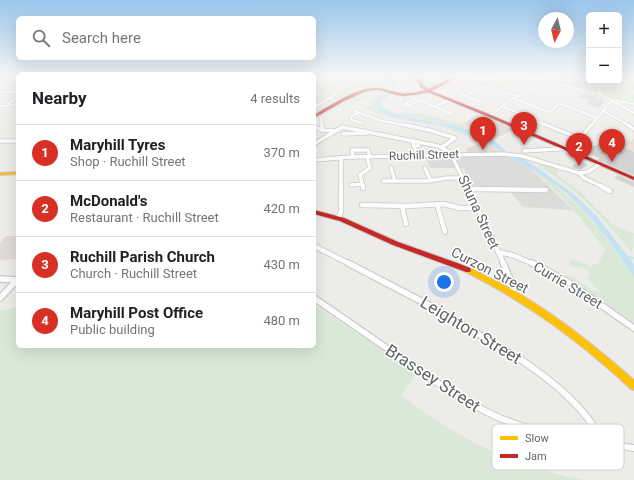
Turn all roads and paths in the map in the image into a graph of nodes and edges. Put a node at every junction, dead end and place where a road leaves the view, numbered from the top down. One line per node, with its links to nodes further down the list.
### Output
1 (14, 99): 12 (street)
2 (325, 99): 15 (street)
3 (348, 99): 29 (main road)
4 (415, 99): 9 (street); 9 (street)
5 (473, 99): 11 (street)
6 (512, 99): 16 (street)
7 (521, 99): 27 (street)
8 (612, 100): 13 (street); 19 (street); 22 (street)
9 (419, 101): 18 (street)
10 (448, 101): 18 (street); 24 (main road)
11 (482, 103)
12 (8, 104)
13 (634, 104)
14 (16, 105): 17 (street)
15 (316, 106)
16 (502, 106): 24 (street); 26 (street)
17 (1, 107)
18 (434, 107): 23 (street)
19 (602, 110): 27 (street); 32 (street)
20 (354, 111): 21 (street)
21 (358, 113): 25 (street); 30 (street)
22 (634, 113)
23 (452, 114)
24 (490, 116): 46 (main road)
25 (369, 117): 30 (street); 45 (street)
26 (531, 118)
27 (597, 118): 38 (street)
28 (535, 120): 38 (street)
29 (317, 121): 33 (street)
30 (363, 123): 35 (street)
31 (316, 128): 33 (street)
32 (634, 129)
33 (322, 130): 34 (street)
34 (335, 130): 35 (street); 42 (street)
35 (358, 130): 36 (street)
36 (368, 132): 37 (street); 39 (street)
37 (343, 134)
38 (581, 139): 46 (street)
39 (412, 140): 43 (street); 45 (street)
40 (0, 141): 41 (street)
41 (16, 141)
42 (316, 143)
43 (413, 145): 44 (street); 47 (street)
44 (419, 146)
45 (442, 147): 49 (street)
46 (566, 149): 48 (street); 54 (main road)
47 (416, 151)
48 (524, 151)
49 (452, 154): 51 (street, Ruchill Street); 58 (street, Ruchill Street); 60 (street, Shuna Street)
50 (353, 157): 51 (street, Ruchill Street); 51 (street); 52 (street, Ruchill Street)
51 (369, 157): 65 (street)
52 (341, 158): 53 (street, Ruchill Street); 74 (street)
53 (316, 159)
54 (600, 164): 58 (street); 61 (main road)
55 (391, 168): 63 (street)
56 (425, 168): 64 (street)
57 (16, 173): 59 (main road)
58 (579, 173): 68 (street, Ruchill Street)
59 (0, 174)
60 (463, 178): 64 (street); 66 (street, Shuna Street)
61 (634, 179)
62 (383, 181): 63 (street)
63 (395, 181): 64 (street)
64 (431, 181)
65 (351, 185)
66 (468, 189): 67 (street); 72 (street, Shuna Street)
67 (546, 190)
68 (610, 192)
69 (362, 204): 71 (street)
70 (437, 204): 71 (street); 72 (street); 76 (street)
71 (402, 206): 75 (street)
72 (477, 208): 78 (street, Shuna Street)
73 (316, 212): 74 (main road, Curzon Street)
74 (338, 218): 82 (main road, Curzon Street)
75 (406, 224)
76 (445, 232)
77 (316, 247): 88 (street, Leighton Street)
78 (498, 252): 82 (street, Shuna Street); 85 (street, Currie Street)
79 (0, 279): 80 (street)
80 (16, 279)
81 (16, 280): 83 (street)
82 (511, 293): 86 (main road, Curzon Street)
83 (0, 298)
84 (316, 299): 87 (street, Brassey Street)
85 (634, 328)
86 (634, 386)
87 (517, 424)
88 (593, 424)
89 (624, 446): 90 (street, Brassey Street)
90 (634, 448)

